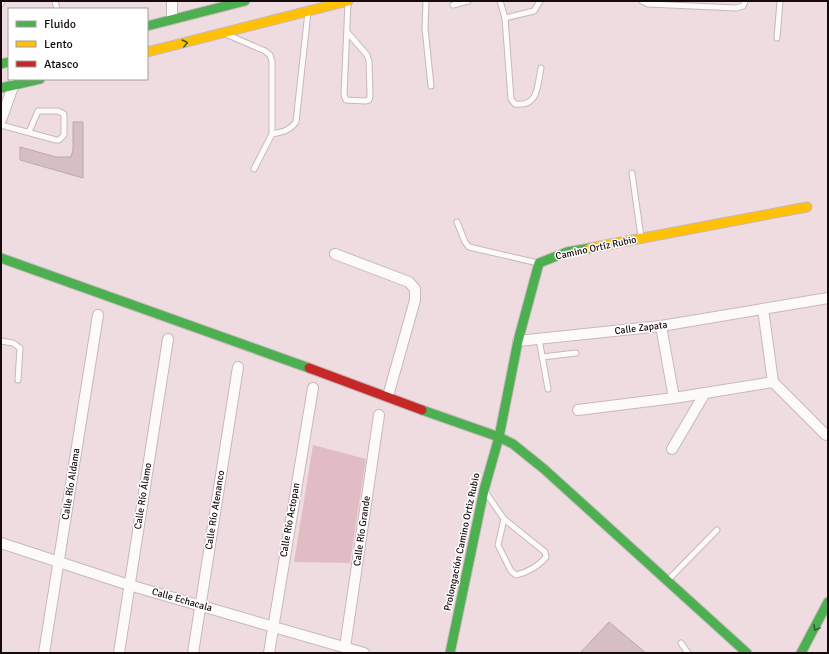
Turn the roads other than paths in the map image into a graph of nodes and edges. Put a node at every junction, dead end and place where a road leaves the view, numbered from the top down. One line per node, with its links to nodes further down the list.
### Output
1 (2, 1): 12 (lane)
2 (172, 1): 16 (street)
3 (245, 1): 16 (main road)
4 (348, 1): 14 (main road); 18 (lane)
5 (426, 1): 25 (lane)
6 (468, 1): 13 (lane)
7 (500, 1): 15 (lane)
8 (540, 1): 15 (lane)
9 (642, 1): 10 (lane)
10 (745, 1)
11 (780, 1): 20 (lane)
12 (1, 4)
13 (453, 5)
14 (308, 11): 19 (main road); 30 (lane)
15 (505, 18): 22 (lane)
16 (172, 19): 17 (main road)
17 (148, 26)
18 (348, 33): 18 (lane)
19 (223, 34): 21 (main road, one-way to 19); 30 (lane)
20 (777, 38)
21 (148, 52)
22 (541, 68)
23 (31, 80): 24 (main road)
24 (14, 82): 26 (main road); 27 (street)
25 (431, 86)
26 (1, 88)
27 (1, 120)
28 (1, 125): 29 (lane)
29 (29, 132): 29 (lane)
30 (272, 134): 31 (lane)
31 (254, 169)
32 (632, 172): 35 (lane)
33 (807, 207): 35 (main road, Camino Ortíz Rubio)
34 (458, 222): 38 (lane)
35 (641, 238): 38 (main road, Camino Ortíz Rubio)
36 (335, 254): 55 (street)
37 (1, 258): 55 (main road)
38 (539, 263): 46 (main road)
39 (828, 298): 40 (street, Calle Zapata)
40 (763, 309): 42 (street, Calle Zapata); 51 (street)
41 (98, 315): 66 (street, Calle Río Aldama)
42 (661, 326): 44 (street, Calle Zapata); 56 (street)
43 (168, 339): 68 (street, Calle Río Álamo)
44 (539, 339): 46 (street, Calle Zapata); 48 (lane)
45 (1, 341): 50 (lane)
46 (518, 341): 60 (main road)
47 (576, 352): 48 (lane)
48 (542, 357): 53 (lane)
49 (238, 367): 70 (street, Calle Río Atenanco)
50 (18, 380)
51 (773, 382): 54 (street); 59 (street)
52 (312, 388): 71 (street, Calle Río Actopan)
53 (548, 390)
54 (705, 393): 56 (street); 61 (street)
55 (388, 396): 60 (main road)
56 (674, 398): 57 (street)
57 (578, 410)
58 (379, 414): 73 (street, Calle Río Grande)
59 (826, 435)
60 (499, 437): 62 (main road, Prolongación Camino Ortiz Rubio); 67 (main road)
61 (672, 449)
62 (484, 490): 63 (lane); 79 (main road, Prolongación Camino Ortiz Rubio)
63 (504, 519): 63 (lane)
64 (717, 530): 67 (lane)
65 (1, 543): 66 (street, Calle Echacala)
66 (58, 562): 68 (street, Calle Echacala); 74 (street, Calle Río Aldama)
67 (668, 581): 81 (main road)
68 (129, 585): 70 (street, Calle Echacala); 75 (street, Calle Río Álamo)
69 (828, 602): 82 (main road, one-way to 82)
70 (200, 606): 71 (street, Calle Echacala); 76 (street, Calle Río Atenanco)
71 (272, 627): 73 (street, Calle Echacala); 77 (street, Calle Río Actopan)
72 (680, 643): 80 (lane)
73 (346, 647): 78 (street, Calle Echacala)
74 (44, 653)
75 (119, 653)
76 (193, 653)
77 (269, 653)
78 (364, 653)
79 (450, 653)
80 (688, 653)
81 (747, 653)
82 (801, 653)

